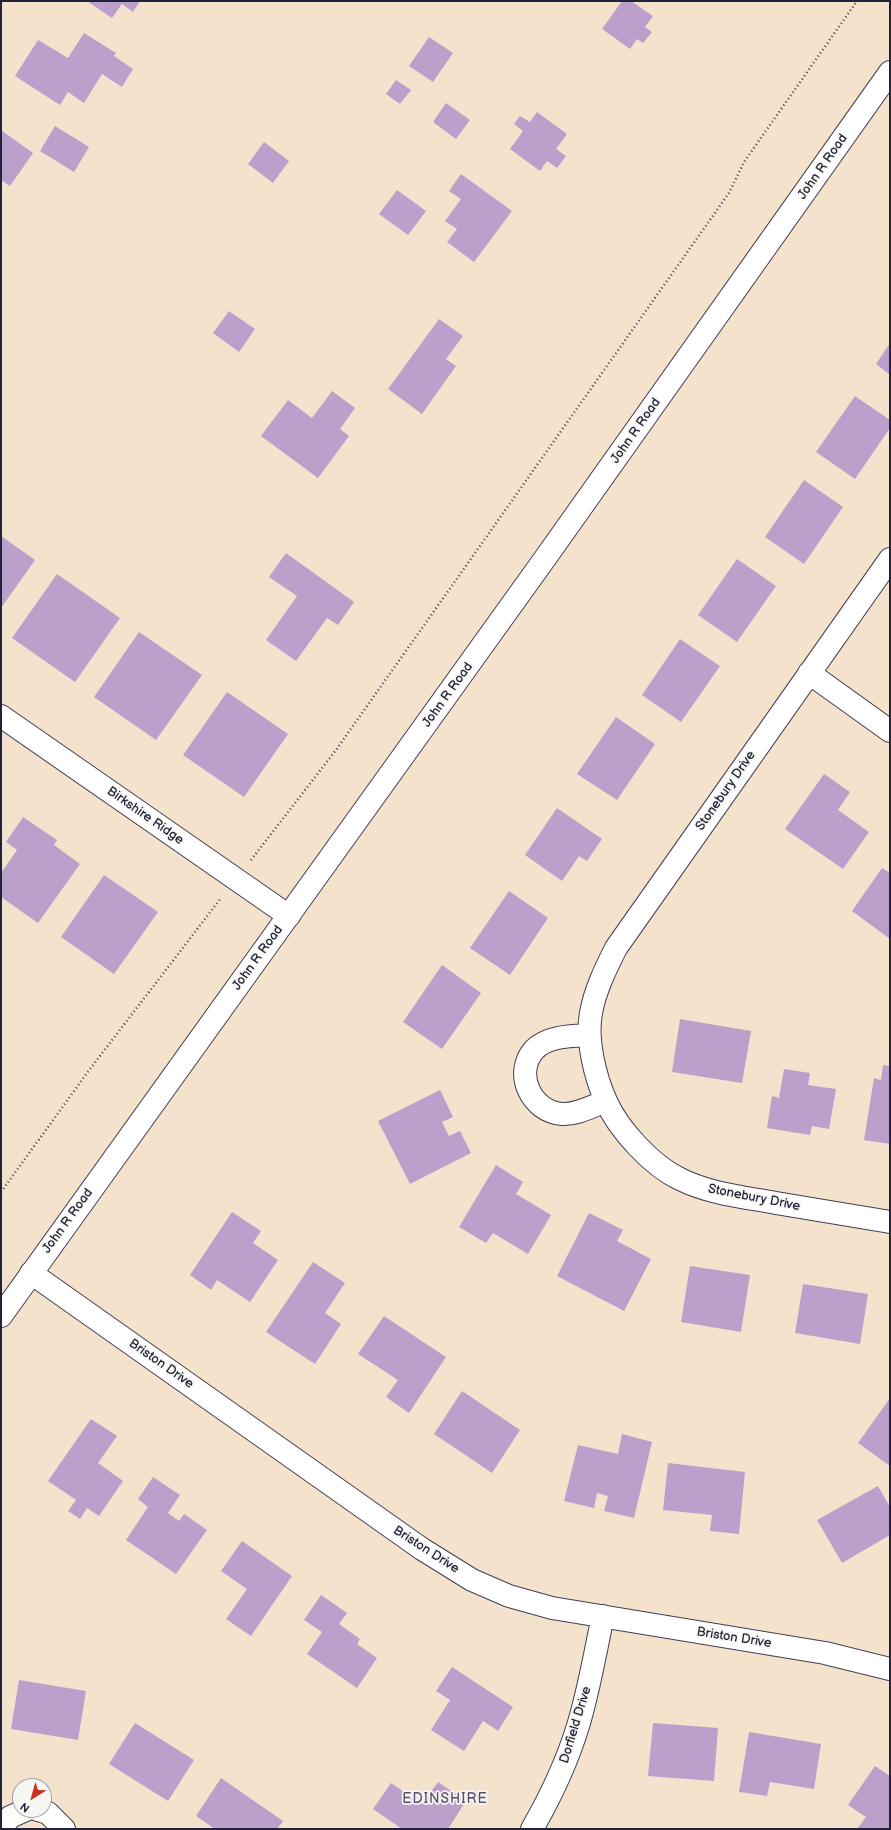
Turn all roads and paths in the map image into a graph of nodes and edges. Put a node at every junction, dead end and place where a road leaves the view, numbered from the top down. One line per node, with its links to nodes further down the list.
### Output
1 (857, 1): 7 (path)
2 (890, 72): 8 (street, John R Road)
3 (890, 559): 4 (street, Stonebury Drive)
4 (810, 673): 6 (street); 9 (street, Stonebury Drive)
5 (1, 716): 7 (street, Birkshire Ridge)
6 (890, 731)
7 (236, 879): 8 (street, Birkshire Ridge); 11 (path)
8 (288, 916): 13 (street, John R Road)
9 (589, 1035): 10 (street, Stonebury Drive); 10 (street)
10 (606, 1101): 12 (street, Stonebury Drive)
11 (1, 1192)
12 (890, 1222)
13 (32, 1273): 14 (street, John R Road); 15 (street, Briston Drive)
14 (1, 1316)
15 (603, 1616): 16 (street, Briston Drive); 21 (street, Dorfield Drive)
16 (890, 1669)
17 (12, 1816): 19 (street)
18 (52, 1817): 20 (street)
19 (1, 1829)
20 (64, 1829)
21 (532, 1829)

